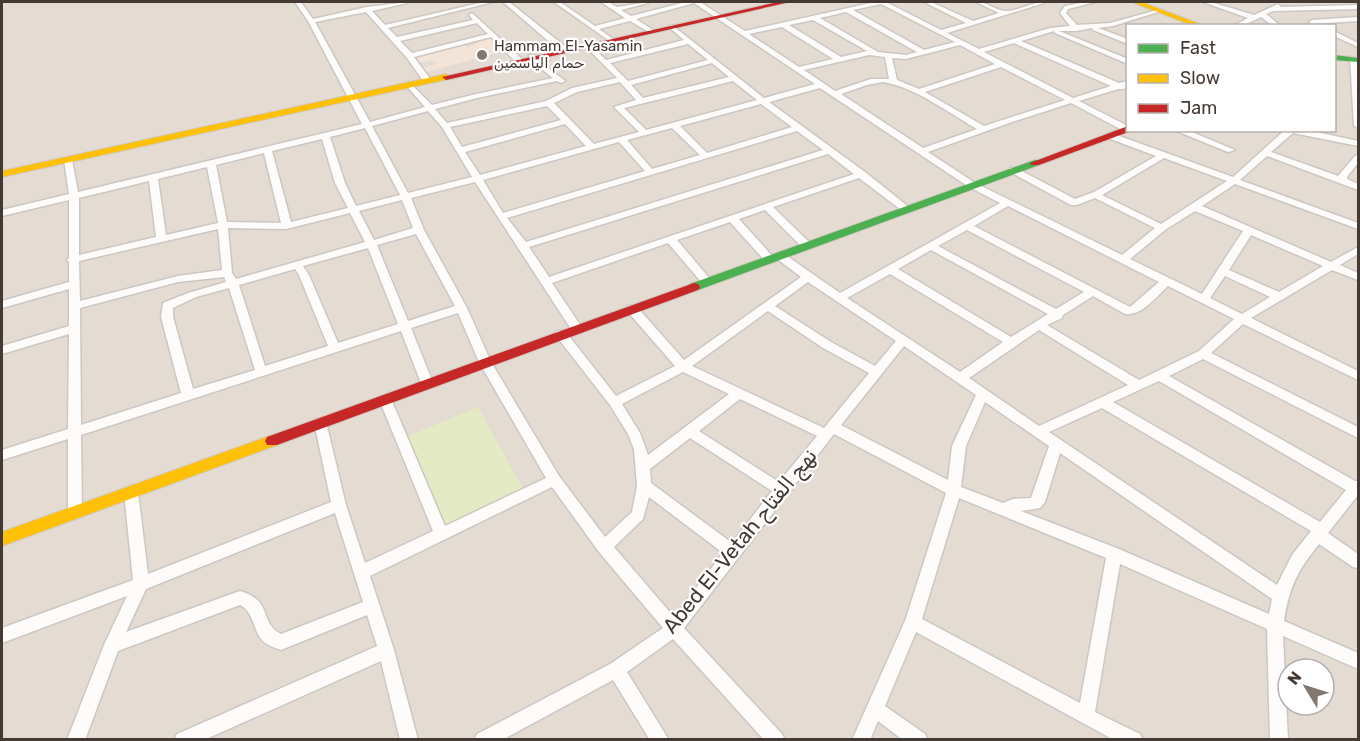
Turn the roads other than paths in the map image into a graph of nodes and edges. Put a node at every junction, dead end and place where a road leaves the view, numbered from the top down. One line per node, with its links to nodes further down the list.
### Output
1 (310, 2): 18 (street)
2 (405, 2): 24 (street)
3 (490, 2): 23 (street)
4 (506, 2): 66 (street)
5 (557, 2): 49 (street)
6 (604, 2): 25 (street)
7 (646, 2): 25 (street)
8 (694, 2): 32 (street); 34 (street)
9 (786, 2): 32 (street)
10 (882, 2): 26 (street); 54 (street)
11 (927, 2): 40 (street)
12 (979, 2): 29 (street)
13 (1022, 2): 19 (street)
14 (1070, 2): 20 (street)
15 (1092, 2): 20 (street)
16 (1136, 2): 28 (street)
17 (1211, 2): 33 (street)
18 (299, 3): 37 (street)
19 (1038, 4): 29 (street)
20 (1078, 5): 30 (street)
21 (1289, 5): 22 (street); 31 (street); 45 (street)
22 (1359, 7)
23 (465, 8): 38 (street); 47 (street)
24 (367, 9): 37 (street); 47 (street)
25 (616, 9): 34 (street)
26 (847, 10): 35 (street); 68 (street)
27 (1053, 10): 30 (street)
28 (1159, 10): 39 (street); 42 (street)
29 (1005, 12): 40 (street)
30 (1063, 13): 52 (street)
31 (1261, 14): 33 (street); 44 (street)
32 (721, 17): 48 (street); 55 (street)
33 (1252, 17): 43 (street)
34 (630, 18): 49 (street); 53 (street)
35 (815, 18): 46 (street); 69 (street)
36 (1359, 19): 45 (street)
37 (311, 21): 94 (street)
38 (478, 21): 57 (street); 58 (street)
39 (1126, 21): 41 (street); 50 (street)
40 (973, 23): 54 (street)
41 (1133, 24)
42 (1197, 24)
43 (1240, 24)
44 (1275, 24)
45 (1316, 24)
46 (784, 25): 55 (street); 75 (street)
47 (382, 27): 58 (street)
48 (672, 27): 53 (street); 60 (street)
49 (594, 28): 59 (street)
50 (1094, 28): 52 (street); 62 (street)
51 (1052, 29): 52 (street); 61 (street); 77 (street)
52 (1076, 29)
53 (651, 31): 59 (street)
54 (942, 32): 63 (street)
55 (746, 33): 80 (street)
56 (1336, 34): 65 (street)
57 (491, 35): 70 (street); 73 (street)
58 (395, 40): 70 (street)
59 (611, 40): 64 (street)
60 (690, 41): 74 (street); 78 (street)
61 (1015, 41): 67 (street); 89 (street)
62 (1126, 41)
63 (961, 43): 67 (street); 68 (street)
64 (587, 45): 66 (street); 78 (street)
65 (1359, 45)
66 (564, 50): 73 (street)
67 (978, 52): 79 (street)
68 (924, 53): 71 (street)
69 (876, 54): 71 (street); 75 (street)
70 (410, 56): 83 (street)
71 (888, 56): 84 (street)
72 (1336, 57): 76 (street)
73 (525, 59): 82 (street); 83 (street)
74 (714, 60): 81 (street); 85 (street)
75 (840, 60): 80 (street)
76 (1356, 60): 104 (street)
77 (1126, 61)
78 (605, 62): 85 (street)
79 (1001, 64): 92 (street); 97 (street)
80 (799, 69): 88 (street)
81 (735, 78): 95 (street); 96 (street)
82 (558, 79): 91 (street); 99 (street)
83 (427, 80): 86 (street)
84 (893, 81): 92 (street); 93 (street)
85 (624, 82): 91 (street); 95 (street)
86 (409, 84): 94 (street); 99 (street)
87 (1126, 84): 89 (street)
88 (820, 85): 93 (street); 96 (street)
89 (1118, 86): 90 (street); 97 (street)
90 (1126, 89)
91 (569, 92): 98 (street)
92 (918, 92): 107 (street)
93 (834, 94): 122 (street)
94 (353, 95): 101 (street); 127 (street)
95 (641, 101): 109 (street)
96 (763, 101): 102 (street); 105 (street)
97 (1073, 101): 106 (street); 107 (street)
98 (549, 103): 100 (street); 103 (street)
99 (430, 108): 101 (street); 103 (street)
100 (567, 120): 117 (street); 119 (street)
101 (367, 124): 113 (street); 140 (street)
102 (673, 124): 109 (street); 124 (street)
103 (445, 126): 119 (street)
104 (1359, 126)
105 (799, 128): 121 (street); 124 (street)
106 (1126, 128)
107 (983, 129): 122 (street)
108 (1126, 129): 114 (street)
109 (644, 132): 115 (street)
110 (1183, 132): 120 (street)
111 (1289, 132): 123 (street)
112 (1301, 132): 116 (street)
113 (325, 136): 118 (street); 145 (street)
114 (1111, 136): 125 (street); 129 (street)
115 (621, 139): 117 (street); 130 (street)
116 (1359, 143)
117 (592, 147): 134 (street)
118 (267, 149): 128 (street); 151 (street)
119 (461, 150): 134 (street)
120 (1231, 150)
121 (829, 151): 132 (street); 160 (street)
122 (921, 152): 137 (street)
123 (1266, 153): 135 (street); 136 (street)
124 (706, 156): 130 (street)
125 (1162, 156): 135 (street); 139 (street)
126 (1359, 158): 136 (street)
127 (69, 160): 131 (street); 141 (street)
128 (211, 163): 133 (street); 150 (street)
129 (1013, 170): 137 (street); 139 (street)
130 (650, 172): 148 (street)
131 (2, 174)
132 (862, 174): 144 (street); 146 (street)
133 (153, 177): 141 (street); 157 (street)
134 (478, 178): 140 (street); 148 (street)
135 (1234, 181): 143 (street); 153 (street)
136 (1343, 182): 138 (street)
137 (972, 185): 142 (street); 146 (street)
138 (1359, 188)
139 (1097, 194): 154 (street)
140 (405, 195): 145 (street); 156 (street)
141 (74, 196): 147 (street); 165 (street)
142 (1007, 203): 152 (street); 166 (street)
143 (1195, 207): 154 (street); 155 (street)
144 (768, 208): 149 (street); 161 (street)
145 (351, 209): 151 (street); 159 (street)
146 (907, 210): 161 (street)
147 (2, 213)
148 (501, 217): 160 (street)
149 (733, 219): 158 (street); 164 (street)
150 (223, 225): 151 (street); 157 (street); 171 (street)
151 (286, 226)
152 (967, 226): 162 (street); 178 (street)
153 (1359, 226)
154 (1162, 228): 166 (street)
155 (1250, 229): 167 (street); 170 (street)
156 (419, 230): 159 (street); 185 (street)
157 (161, 238): 165 (street)
158 (671, 240): 174 (street); 175 (street)
159 (372, 244): 168 (street); 190 (street)
160 (523, 246): 174 (street)
161 (807, 246): 164 (street)
162 (930, 246): 169 (street); 187 (street)
163 (1359, 250): 167 (street)
164 (775, 258): 172 (street); 175 (street)
165 (72, 260): 177 (street)
166 (1122, 261): 176 (street)
167 (1331, 265): 173 (street); 179 (street)
168 (297, 266): 171 (street); 196 (street)
169 (890, 269): 180 (street); 195 (street)
170 (1224, 272): 179 (street); 181 (street)
171 (230, 278): 183 (street); 201 (street); 209 (street)
172 (808, 278): 180 (street); 184 (street)
173 (1359, 278)
174 (547, 281): 192 (street)
175 (707, 282): 186 (street)
176 (1166, 282): 178 (street); 181 (street)
177 (74, 284): 182 (street); 183 (street)
178 (1092, 292): 187 (street)
179 (1278, 296): 188 (street)
180 (839, 298): 194 (street)
181 (1204, 300): 188 (street)
182 (2, 304)
183 (74, 306): 191 (street)
184 (768, 306): 200 (street); 202 (street)
185 (461, 308): 190 (street); 199 (street)
186 (632, 309): 192 (street); 200 (street)
187 (1058, 315): 189 (street)
188 (1241, 319): 198 (street); 204 (street)
189 (1040, 325): 195 (street); 207 (street)
190 (403, 326): 196 (street); 206 (street)
191 (74, 328): 197 (street); 215 (street)
192 (577, 328): 193 (street)
193 (561, 334): 199 (street); 212 (street)
194 (903, 340): 202 (street, Abed El-Vetah نهج الفتاح); 205 (street)
195 (1011, 342): 205 (street)
196 (334, 348): 201 (street)
197 (2, 350)
198 (1203, 354): 203 (street); 219 (street)
199 (485, 362): 206 (street); 223 (street)
200 (683, 367): 208 (street); 212 (street)
201 (261, 371): 209 (street)
202 (877, 372): 216 (street, Abed El-Vetah نهج الفتاح)
203 (1159, 376): 207 (street); 225 (street)
204 (1359, 376)
205 (959, 378): 210 (street)
206 (427, 383): 211 (street)
207 (1139, 386): 213 (street)
208 (739, 393): 216 (street); 217 (street)
209 (188, 394): 215 (street)
210 (982, 395): 218 (street); 227 (street)
211 (384, 399): 214 (street); 233 (street)
212 (614, 402): 222 (street)
213 (1102, 402): 218 (street); 232 (street)
214 (320, 422): 228 (street); 229 (street)
215 (73, 431): 221 (street); 231 (street)
216 (830, 431): 226 (street, Abed El-Vetah نهج الفتاح); 227 (street)
217 (690, 432): 222 (street); 226 (street)
218 (1037, 432): 220 (street)
219 (1359, 434)
220 (1056, 444): 230 (street); 241 (street)
221 (2, 455)
222 (643, 467): 224 (street)
223 (554, 480): 233 (street); 235 (street)
224 (644, 486): 235 (street); 236 (street)
225 (1357, 487): 232 (street)
226 (782, 490): 236 (street, Abed El-Vetah نهج الفتاح)
227 (954, 490): 230 (street); 243 (street)
228 (131, 492): 231 (street); 240 (street)
229 (339, 505): 239 (street); 240 (street)
230 (1004, 510): 237 (street)
231 (75, 513): 234 (street)
232 (1319, 532): 238 (street); 241 (street)
233 (441, 534): 239 (street)
234 (2, 540)
235 (604, 546): 245 (street)
236 (733, 552): 245 (street, Abed El-Vetah نهج الفتاح)
237 (1114, 554): 244 (street); 252 (street)
238 (1359, 562)
239 (360, 573): 242 (street)
240 (141, 584): 246 (street); 247 (street)
241 (1279, 596): 244 (street)
242 (372, 606): 247 (street); 248 (street)
243 (913, 622): 251 (street); 252 (street)
244 (1274, 625): 249 (street); 262 (street)
245 (674, 629): 250 (street, Abed El-Vetah نهج الفتاح); 258 (street)
246 (2, 635)
247 (111, 645): 254 (street)
248 (386, 650): 255 (street); 256 (street)
249 (1359, 661)
250 (616, 670): 253 (street, Abed El-Vetah نهج الفتاح); 257 (street)
251 (875, 709): 259 (street); 260 (street)
252 (1086, 717): 261 (street)
253 (492, 737)
254 (76, 740)
255 (183, 740)
256 (410, 740)
257 (660, 740)
258 (776, 740)
259 (861, 740)
260 (919, 740)
261 (1134, 740)
262 (1279, 740)

